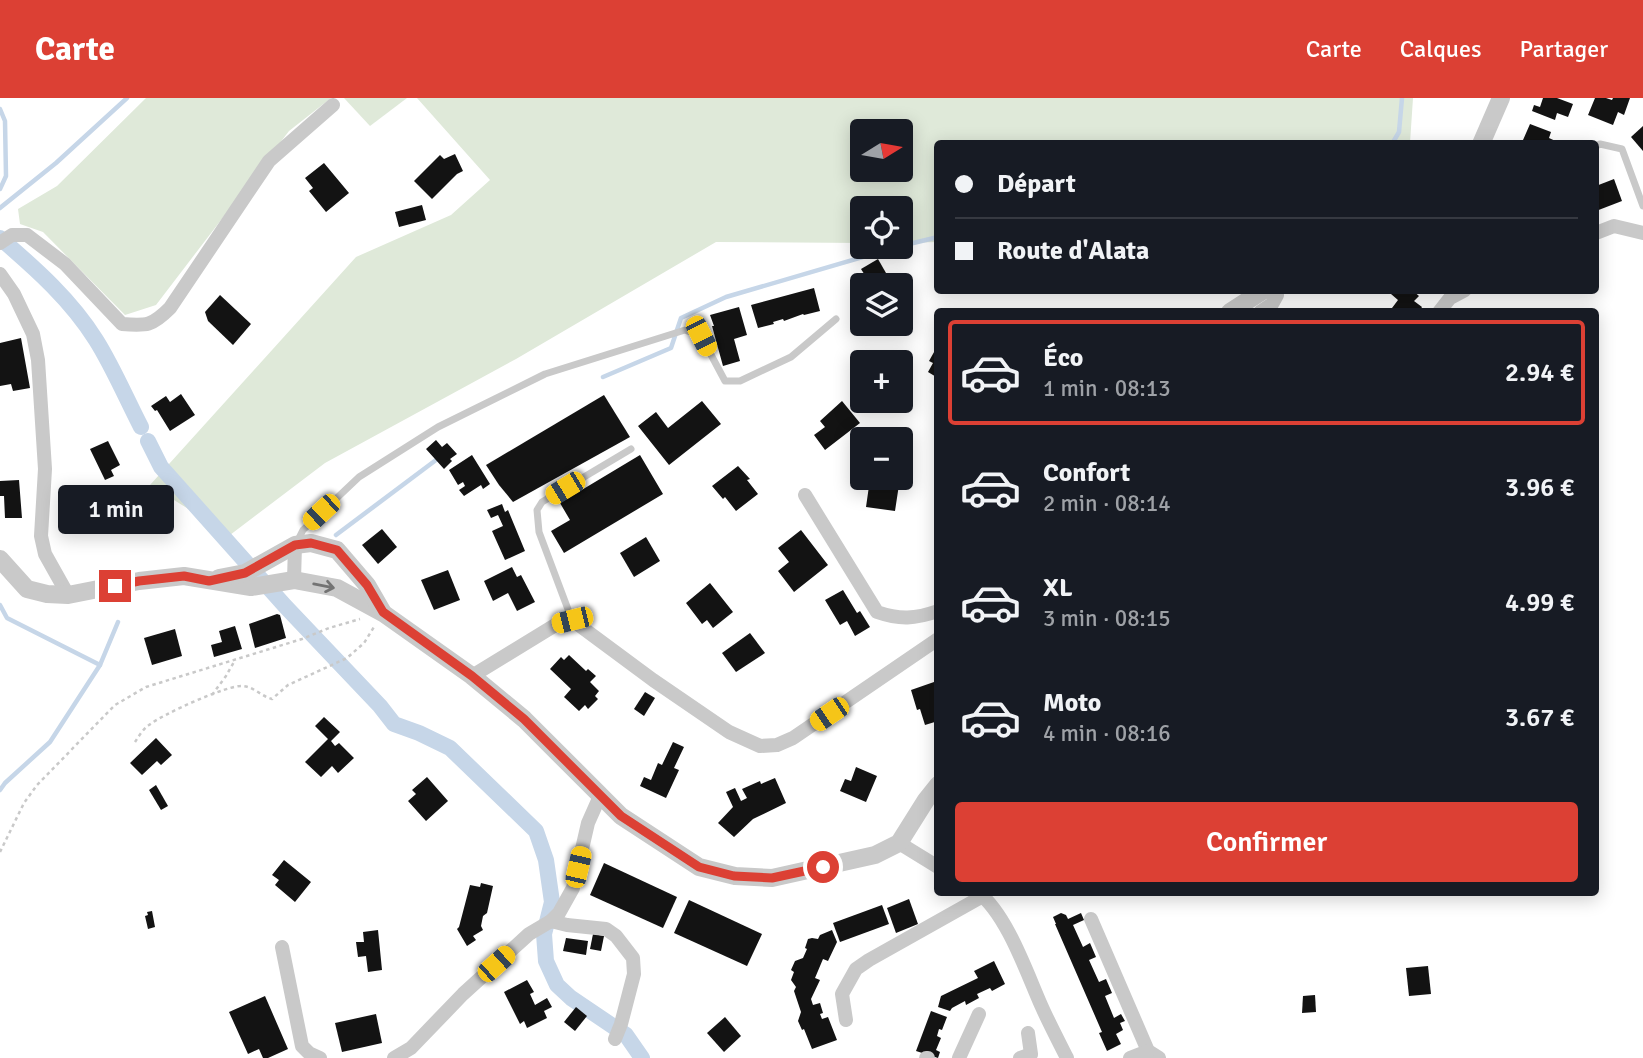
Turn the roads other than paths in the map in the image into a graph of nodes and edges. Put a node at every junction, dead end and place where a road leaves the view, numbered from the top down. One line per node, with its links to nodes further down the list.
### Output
1 (1501, 98): 3 (street)
2 (333, 105): 8 (street)
3 (1483, 140)
4 (1599, 144): 5 (lane)
5 (1643, 206)
6 (1599, 232): 7 (street)
7 (1643, 232)
8 (0, 243)
9 (0, 274): 23 (street)
10 (1258, 294): 13 (street)
11 (1277, 294): 14 (street)
12 (1458, 294): 15 (street)
13 (1236, 308)
14 (1266, 308)
15 (1441, 308)
16 (836, 318): 19 (lane)
17 (631, 449): 26 (lane)
18 (805, 495): 25 (street)
19 (295, 545): 21 (street); 22 (street); 24 (street)
20 (0, 559): 23 (street)
21 (294, 580): 22 (street); 24 (street, one-way to 24)
22 (209, 581): 23 (street)
23 (68, 595)
24 (383, 612): 28 (street)
25 (934, 612)
26 (572, 620): 27 (street); 28 (street)
27 (934, 642)
28 (472, 676): 30 (street)
29 (934, 790): 31 (street)
30 (600, 796): 31 (street); 36 (street)
31 (899, 843): 32 (street)
32 (934, 865)
33 (977, 896): 39 (street)
34 (982, 896): 47 (street)
35 (1091, 919): 42 (street)
36 (551, 921): 41 (street); 44 (street)
37 (282, 947): 43 (street)
38 (979, 1014): 45 (street)
39 (846, 1020)
40 (1028, 1032): 46 (street)
41 (615, 1039)
42 (1154, 1055): 48 (street)
43 (320, 1058)
44 (394, 1058)
45 (959, 1058)
46 (1020, 1058)
47 (1067, 1058)
48 (1130, 1058)

